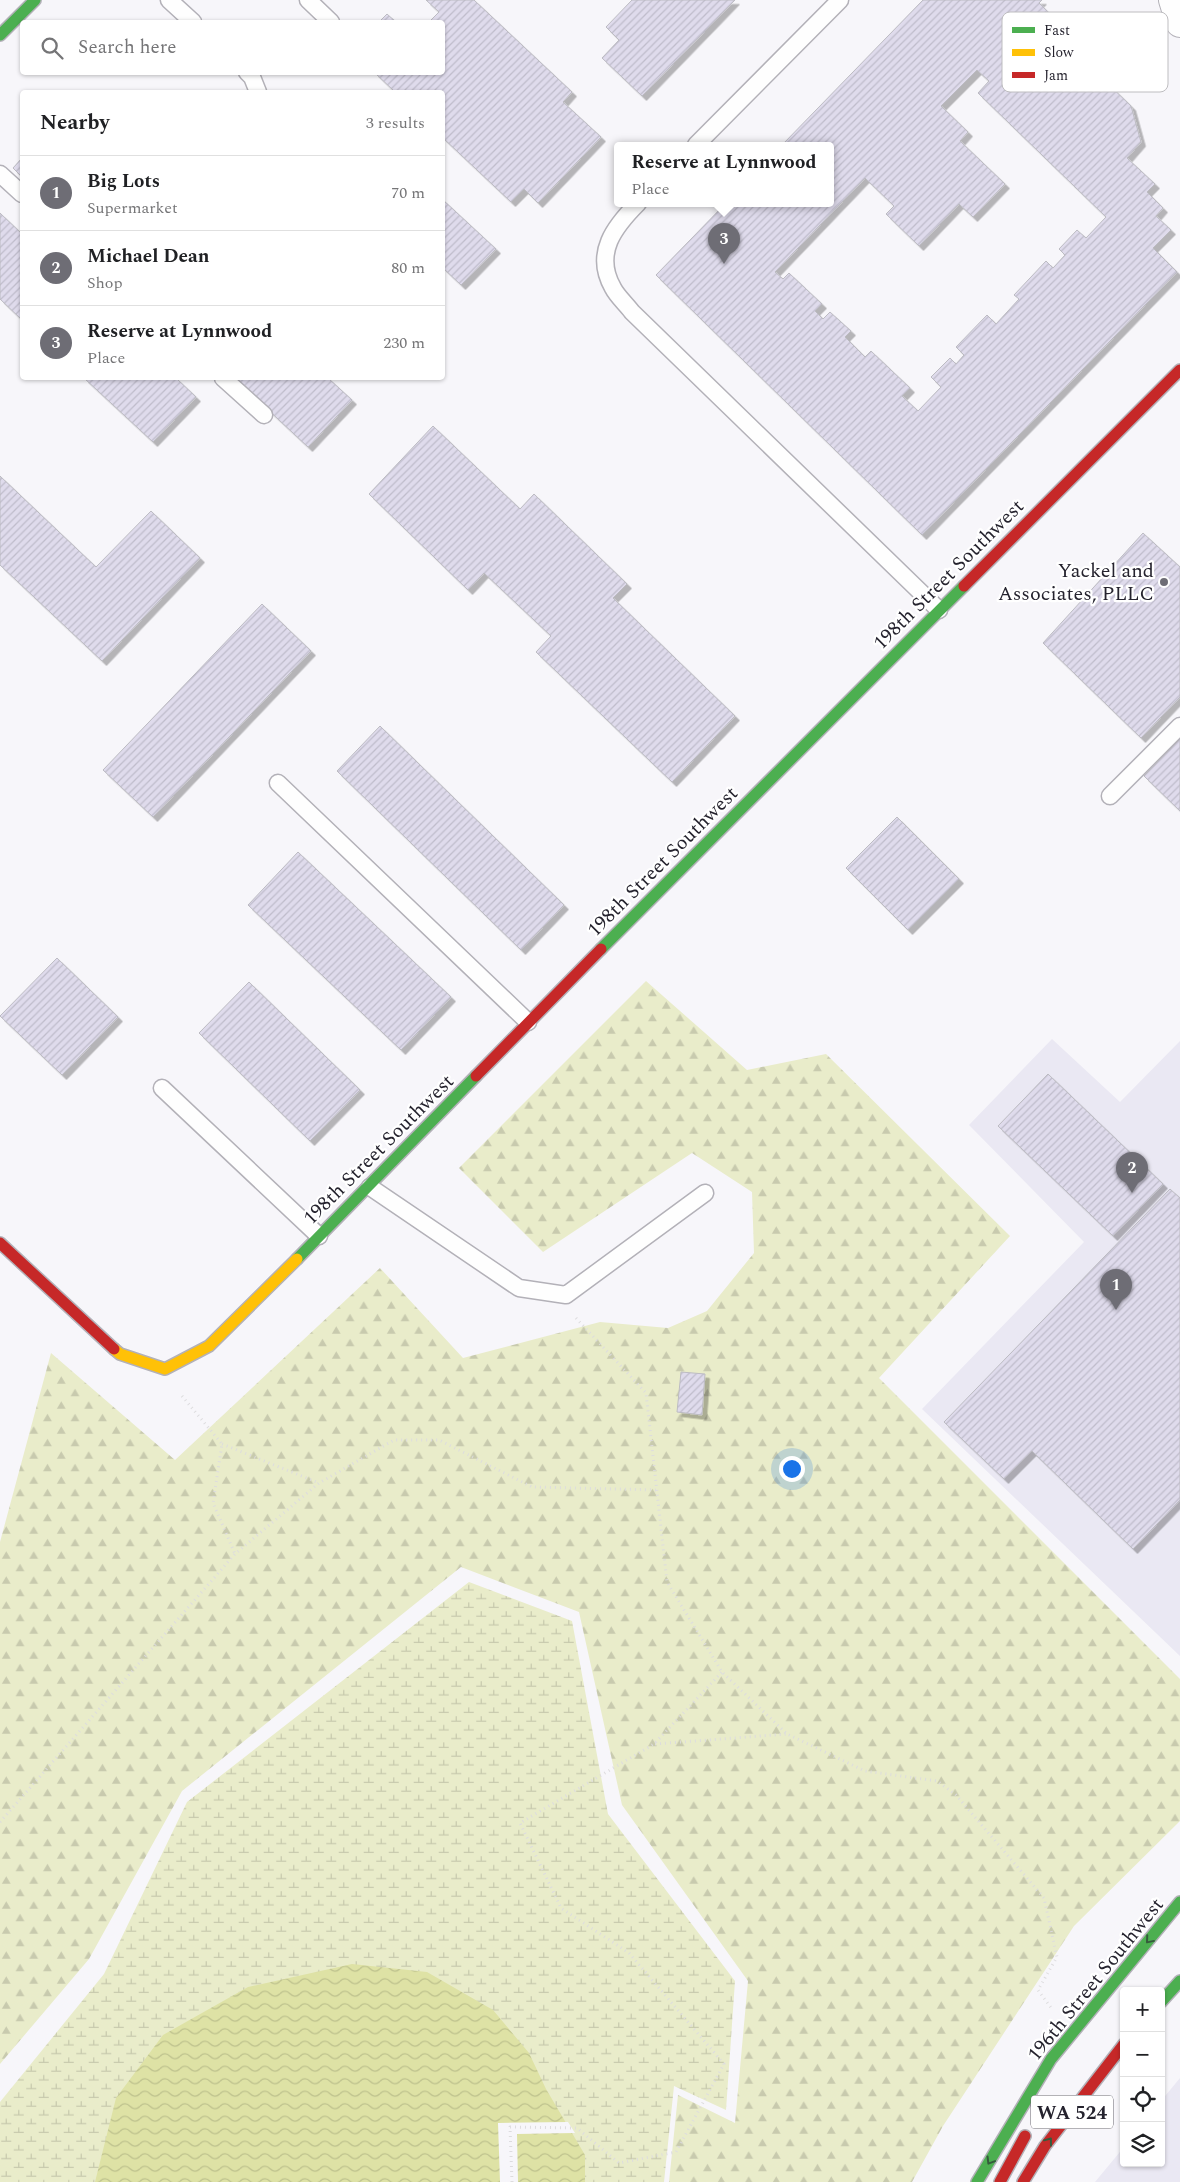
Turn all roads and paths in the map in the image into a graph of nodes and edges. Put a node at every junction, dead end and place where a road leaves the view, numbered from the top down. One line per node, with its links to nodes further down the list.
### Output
1 (35, 0): 9 (street)
2 (169, 0): 6 (lane)
3 (308, 0): 7 (lane)
4 (840, 0): 12 (lane)
5 (1173, 0): 8 (street)
6 (191, 20)
7 (329, 20)
8 (1180, 22)
9 (0, 35)
10 (250, 75): 11 (lane)
11 (257, 90)
12 (699, 142)
13 (0, 174): 14 (lane)
14 (20, 192)
15 (634, 207): 19 (lane)
16 (1180, 370): 19 (street, 198th Street Southwest)
17 (225, 380): 18 (lane)
18 (264, 414)
19 (939, 610): 23 (street, 198th Street Southwest)
20 (1180, 726): 22 (lane)
21 (278, 783): 23 (lane)
22 (1110, 796)
23 (528, 1022): 25 (street, 198th Street Southwest)
24 (162, 1088): 27 (lane)
25 (370, 1187): 27 (street, 198th Street Southwest); 29 (lane)
26 (705, 1193): 29 (lane)
27 (318, 1236): 30 (street, 198th Street Southwest)
28 (0, 1243): 30 (street)
29 (566, 1295): 33 (path)
30 (165, 1369): 31 (path)
31 (222, 1444): 32 (path); 34 (path)
32 (320, 1483): 33 (path); 34 (path)
33 (656, 1490): 35 (path)
34 (234, 1554): 38 (path)
35 (722, 1672): 36 (path); 37 (path)
36 (787, 1734): 37 (path); 42 (path)
37 (654, 1744): 47 (path)
38 (0, 1822)
39 (1180, 1902): 42 (street, 196th Street Southwest, one-way to 42)
40 (1180, 1981): 41 (street)
41 (1165, 1998)
42 (1071, 2033): 44 (street, 196th Street Southwest)
43 (1120, 2049): 50 (street, WA 524, one-way to 43)
44 (1051, 2059): 45 (street); 48 (street, 196th Street Southwest, one-way to 48)
45 (1051, 2082)
46 (1033, 2123): 49 (street)
47 (512, 2182)
48 (977, 2182)
49 (1000, 2182)
50 (1023, 2182)

